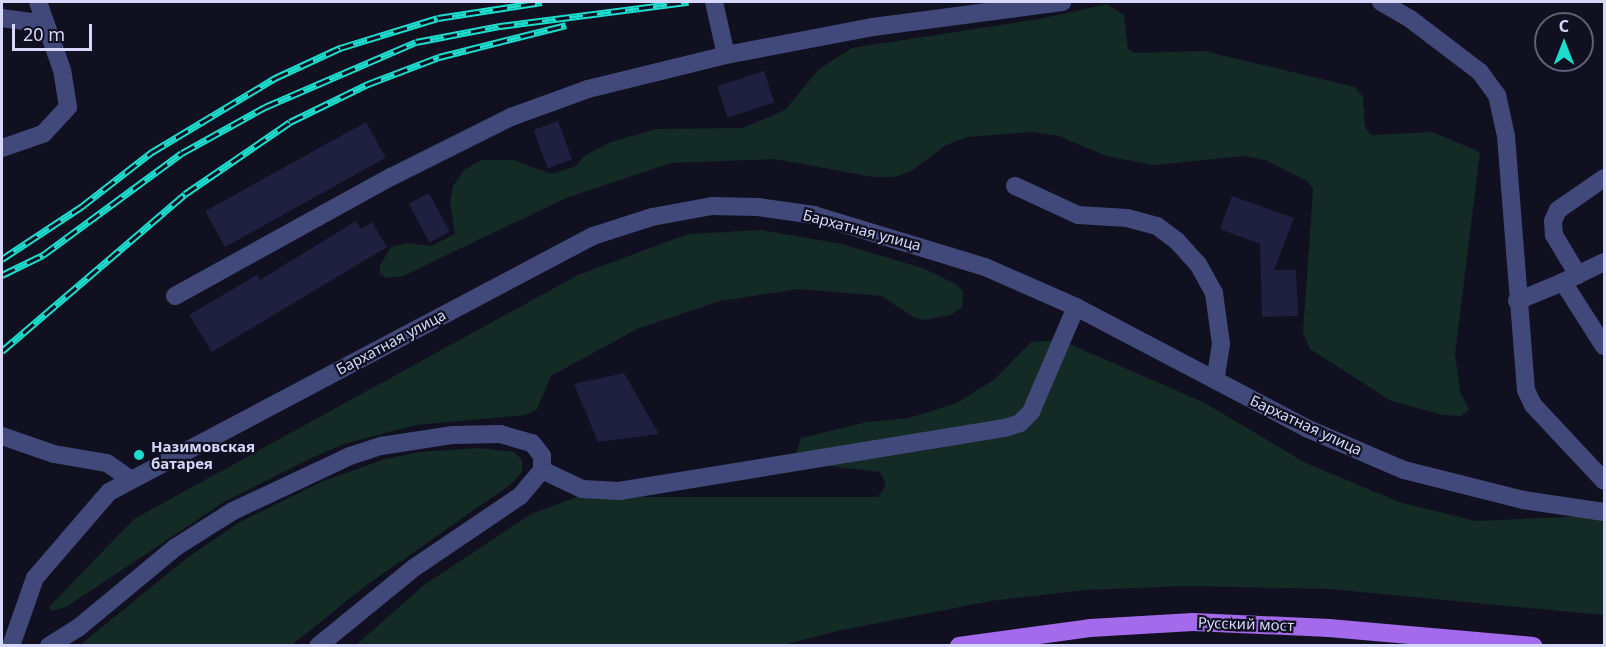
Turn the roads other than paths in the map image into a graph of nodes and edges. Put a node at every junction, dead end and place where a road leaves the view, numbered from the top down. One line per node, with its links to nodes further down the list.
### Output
1 (38, 2): 6 (street)
2 (714, 2): 7 (street)
3 (1062, 2): 7 (street)
4 (1381, 2): 14 (street)
5 (2, 18): 6 (street)
6 (46, 24): 8 (street)
7 (726, 55): 13 (street)
8 (2, 148)
9 (1605, 178): 12 (street)
10 (1015, 186): 17 (street)
11 (1605, 262): 12 (street)
12 (1571, 278): 14 (street); 16 (street)
13 (174, 296)
14 (1517, 301): 21 (street)
15 (1076, 307): 17 (street, Бархатная улица); 19 (street); 20 (street, Бархатная улица)
16 (1605, 346)
17 (1215, 380): 22 (street, Бархатная улица)
18 (2, 436): 20 (street)
19 (542, 470): 24 (street); 25 (street)
20 (131, 480): 23 (street, Бархатная улица)
21 (1605, 481)
22 (1605, 512)
23 (11, 645)
24 (49, 645)
25 (318, 645)
26 (960, 645): 27 (main road, Русский мост)
27 (1533, 645)

